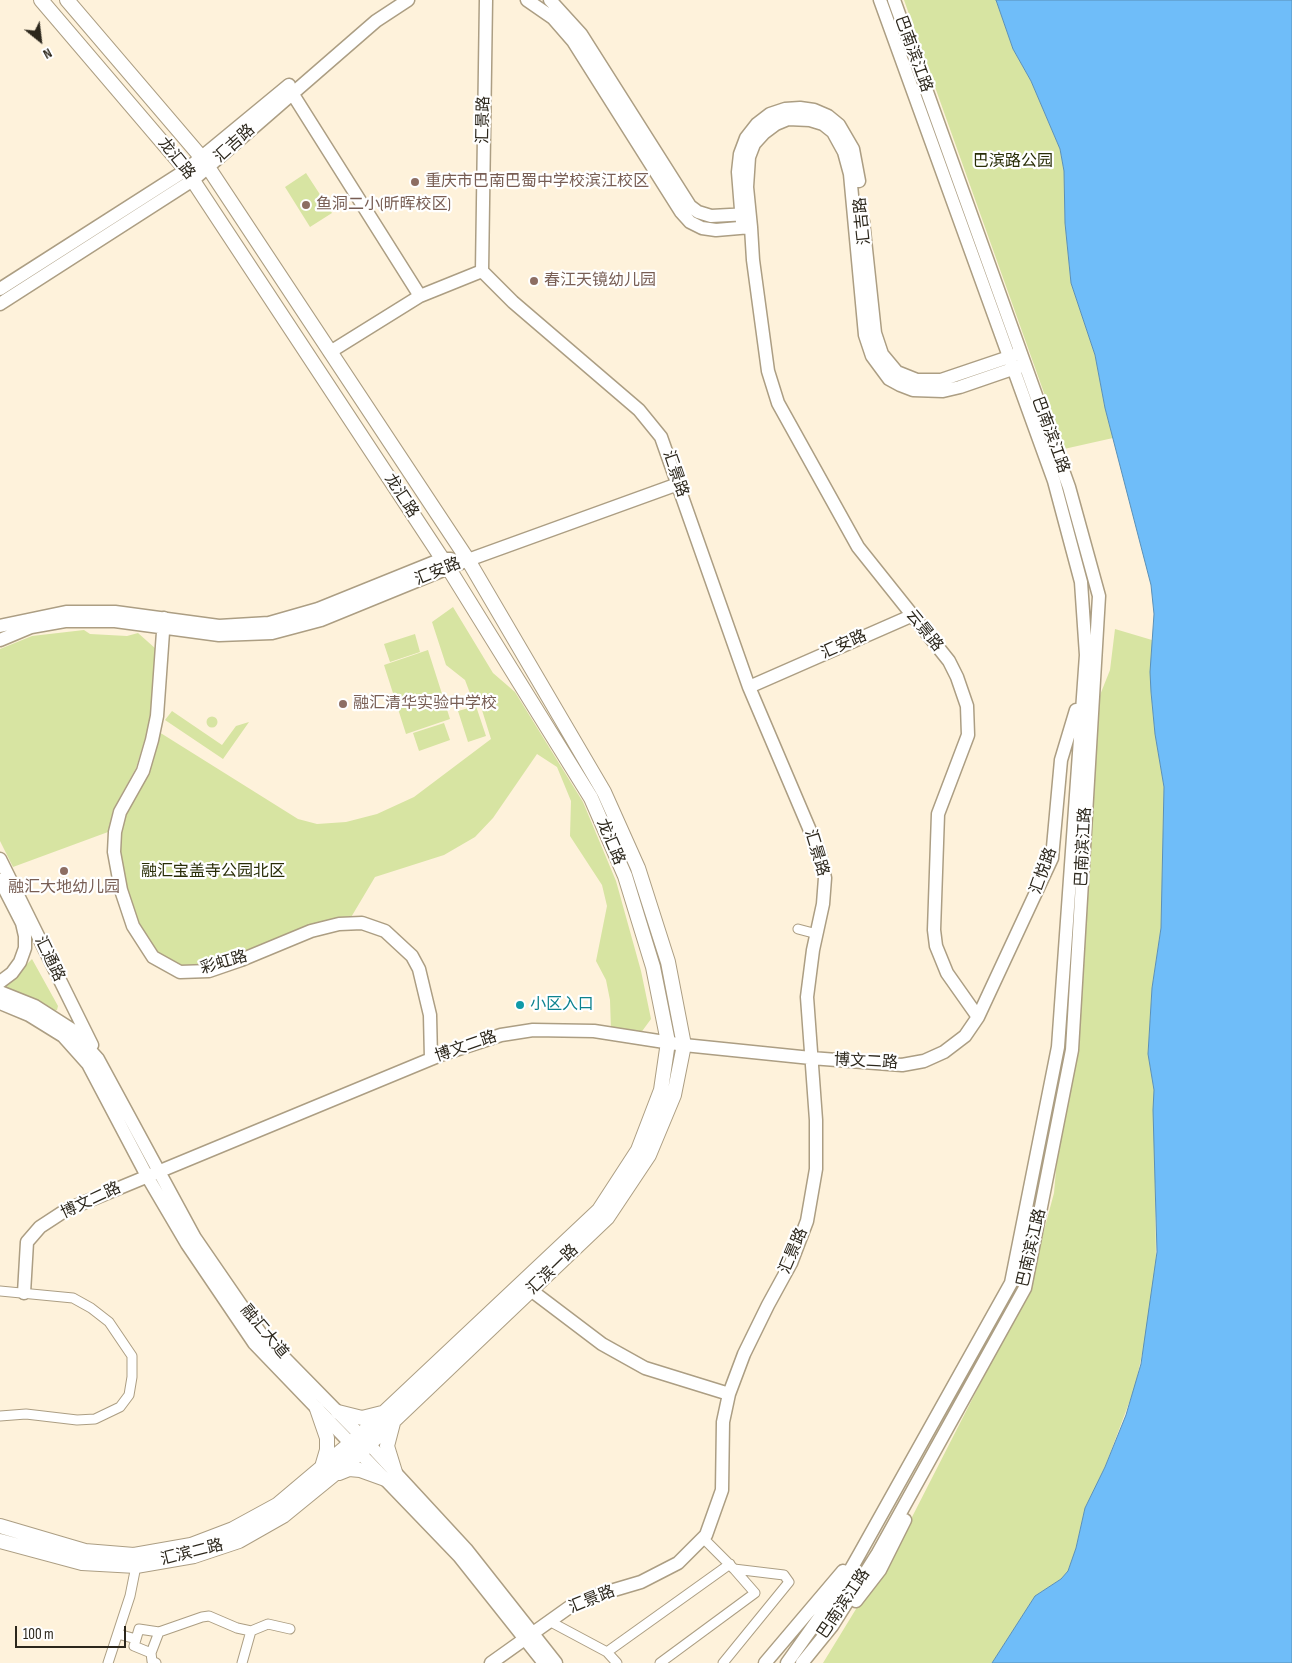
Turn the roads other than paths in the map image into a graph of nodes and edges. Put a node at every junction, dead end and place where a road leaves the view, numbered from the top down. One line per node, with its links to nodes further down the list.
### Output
1 (42, 0): 12 (main road, 龙汇路)
2 (67, 0): 11 (main road, 龙汇路)
3 (390, 0): 11 (street, 汇吉路)
4 (408, 0): 10 (street, 汇吉路)
5 (486, 0): 15 (street, 汇景路)
6 (527, 0): 13 (street)
7 (550, 0): 13 (street)
8 (880, 0): 20 (street, 巴南滨江路)
9 (894, 0): 20 (street, 巴南滨江路)
10 (292, 93): 11 (street, 汇吉路); 17 (street)
11 (205, 163): 12 (street, 汇吉路); 19 (main road, 龙汇路)
12 (189, 175): 16 (street, 汇吉路); 18 (street, 汇吉路); 23 (main road, 龙汇路)
13 (746, 221): 14 (street, 汇吉路); 20 (street, 汇吉路)
14 (753, 260): 24 (street, 云景路)
15 (482, 271): 17 (street); 21 (street, 汇景路)
16 (0, 289)
17 (420, 296): 19 (street)
18 (0, 304)
19 (330, 352): 22 (main road, 龙汇路)
20 (1017, 361): 28 (street, 巴南滨江路); 55 (street, 巴南滨江路)
21 (678, 484): 22 (street, 汇安路); 29 (street, 汇景路)
22 (468, 560): 23 (street, 汇安路); 39 (main road, 龙汇路)
23 (445, 564): 25 (street, 汇安路); 38 (main road, 龙汇路)
24 (911, 616): 29 (street, 汇安路); 37 (street, 云景路)
25 (164, 622): 26 (street, 汇安路); 27 (street, 汇安路); 42 (street, 彩虹路)
26 (0, 626)
27 (0, 640)
28 (1082, 686): 37 (street, 汇悦路); 59 (street, 巴南滨江路)
29 (749, 687): 33 (street, 汇景路)
30 (0, 859): 41 (street, 汇通路)
31 (0, 880): 34 (street, 汇通路)
32 (798, 929): 33 (street)
33 (817, 934): 40 (street, 汇景路)
34 (0, 982)
35 (0, 992): 41 (street, 融汇大道)
36 (0, 1003): 43 (street, 融汇大道)
37 (978, 1017): 40 (street, 博文二路)
38 (668, 1042): 39 (street, 博文二路); 42 (street, 博文二路); 51 (main road, 汇滨一路)
39 (684, 1045): 40 (street, 博文二路); 45 (main road, 汇滨一路)
40 (811, 1058): 47 (street, 汇景路)
41 (98, 1059): 43 (street, 融汇大道)
42 (431, 1059): 43 (street, 博文二路)
43 (152, 1174): 46 (street, 博文二路); 48 (street, 融汇大道); 49 (street, 融汇大道)
44 (0, 1291): 46 (street)
45 (532, 1291): 47 (street); 51 (main road, 汇滨一路)
46 (24, 1293): 50 (street)
47 (729, 1394): 57 (street, 汇景路)
48 (317, 1409): 52 (street, 融汇大道); 53 (main road)
49 (338, 1412): 51 (main road); 52 (street, 融汇大道)
50 (0, 1416)
51 (389, 1416): 52 (main road, 汇滨一路); 54 (main road)
52 (360, 1444): 53 (main road, 汇滨二路); 54 (street, 融汇大道)
53 (328, 1472): 54 (main road); 56 (main road, 汇滨二路); 60 (main road, 汇滨二路)
54 (390, 1476): 67 (street, 融汇大道)
55 (906, 1502): 82 (street, 巴南滨江路); 83 (street)
56 (0, 1526)
57 (703, 1538): 61 (street); 62 (street, 汇景路)
58 (0, 1541): 60 (main road, 汇滨二路)
59 (860, 1553): 80 (street); 81 (street, 巴南滨江路)
60 (136, 1566): 66 (street)
61 (732, 1566): 69 (street); 78 (street); 79 (street)
62 (549, 1621): 67 (street, 汇景路); 69 (street)
63 (290, 1629): 64 (street)
64 (251, 1631): 65 (street); 73 (street)
65 (159, 1632): 68 (street); 70 (street)
66 (118, 1634): 68 (street); 71 (street)
67 (529, 1635): 74 (street, 汇景路); 75 (street, 融汇大道); 76 (street, 融汇大道)
68 (136, 1639): 70 (street)
69 (607, 1652): 77 (street)
70 (152, 1653): 72 (street)
71 (108, 1663)
72 (156, 1663)
73 (242, 1663)
74 (491, 1663)
75 (544, 1663)
76 (556, 1663)
77 (617, 1663)
78 (660, 1663)
79 (723, 1663)
80 (765, 1663)
81 (786, 1663)
82 (802, 1663)
83 (810, 1663)

